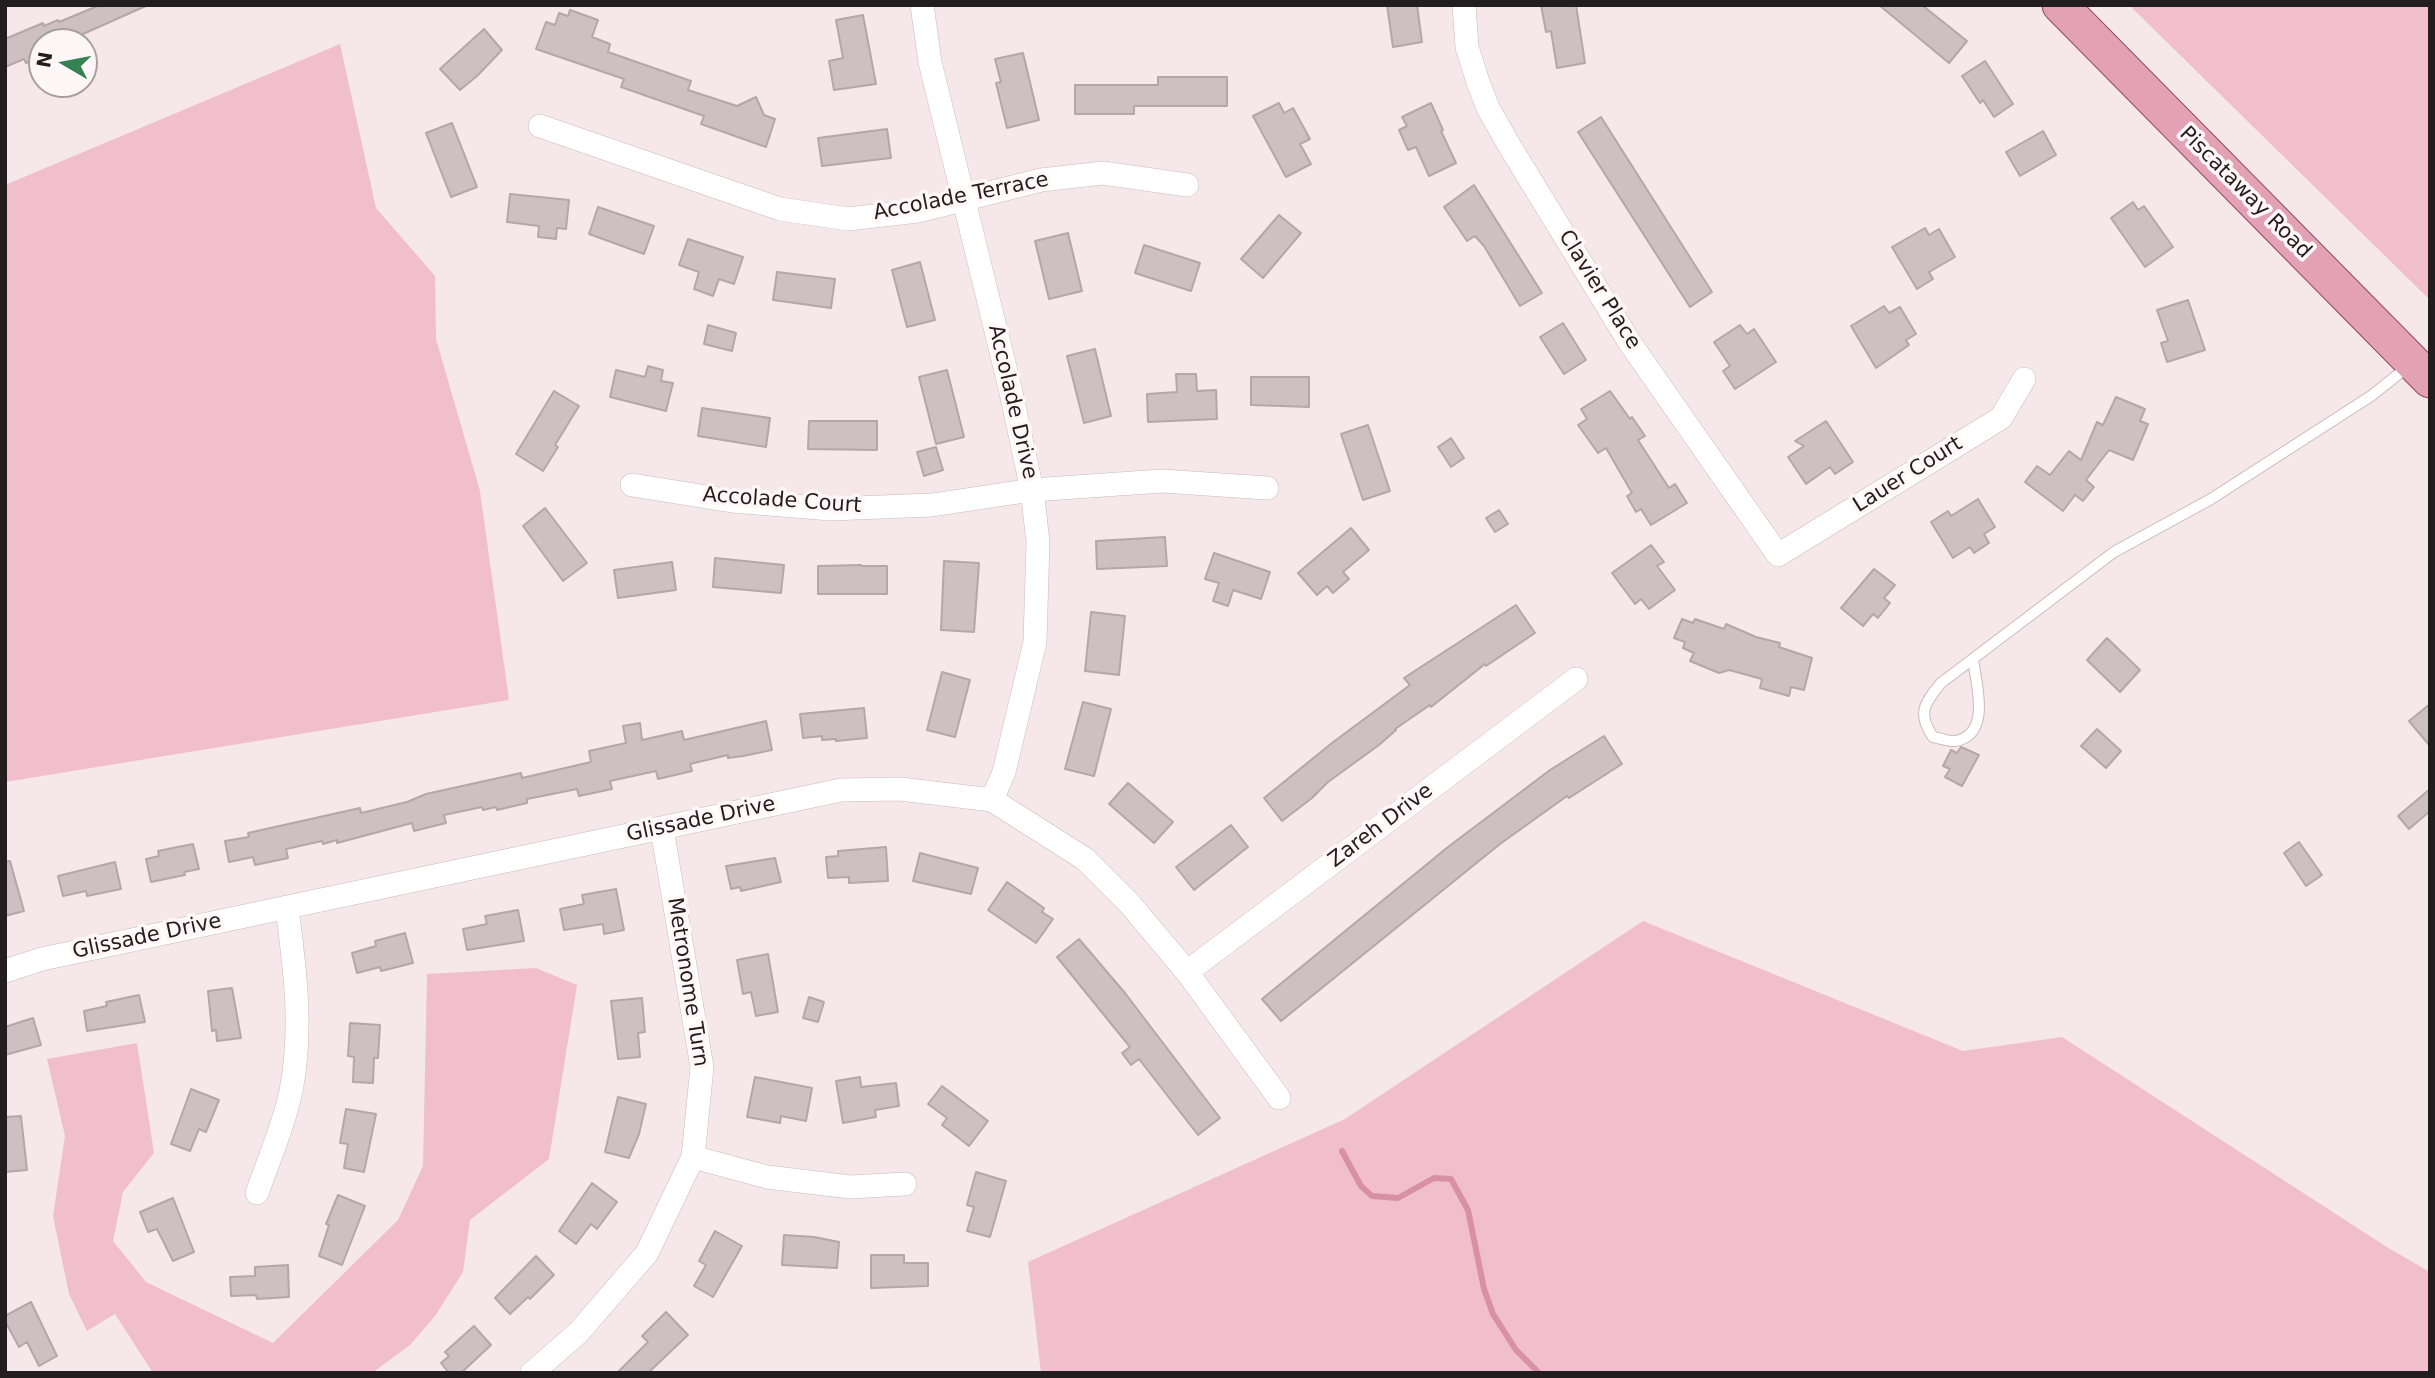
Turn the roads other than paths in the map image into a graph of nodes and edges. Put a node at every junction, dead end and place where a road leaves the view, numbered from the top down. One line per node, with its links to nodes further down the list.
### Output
1 (922, 5): 6 (street, Accolade Drive)
2 (1464, 5): 12 (street, Clavier Place)
3 (2060, 5): 7 (main road, Piscataway Road)
4 (540, 126): 6 (street, Accolade Terrace)
5 (1187, 185): 6 (street, Accolade Terrace)
6 (964, 199): 11 (street, Accolade Drive)
7 (2421, 372): 13 (lane)
8 (2024, 379): 12 (street, Lauer Court)
9 (632, 485): 11 (street, Accolade Court)
10 (1267, 488): 11 (street, Accolade Court)
11 (1032, 490): 15 (street, Accolade Drive)
12 (1777, 555)
13 (1973, 659): 13 (lane)
14 (1576, 679): 19 (street, Zareh Drive)
15 (992, 800): 16 (street, Glissade Drive); 19 (street, Glissade Drive)
16 (662, 829): 17 (street, Glissade Drive); 21 (street, Metronome Turn)
17 (287, 908): 18 (street, Glissade Drive); 23 (street)
18 (5, 971)
19 (1187, 972): 20 (street, Glissade Drive)
20 (1279, 1098)
21 (692, 1157): 22 (street); 24 (street, Metronome Turn)
22 (905, 1184)
23 (257, 1193)
24 (533, 1373)

